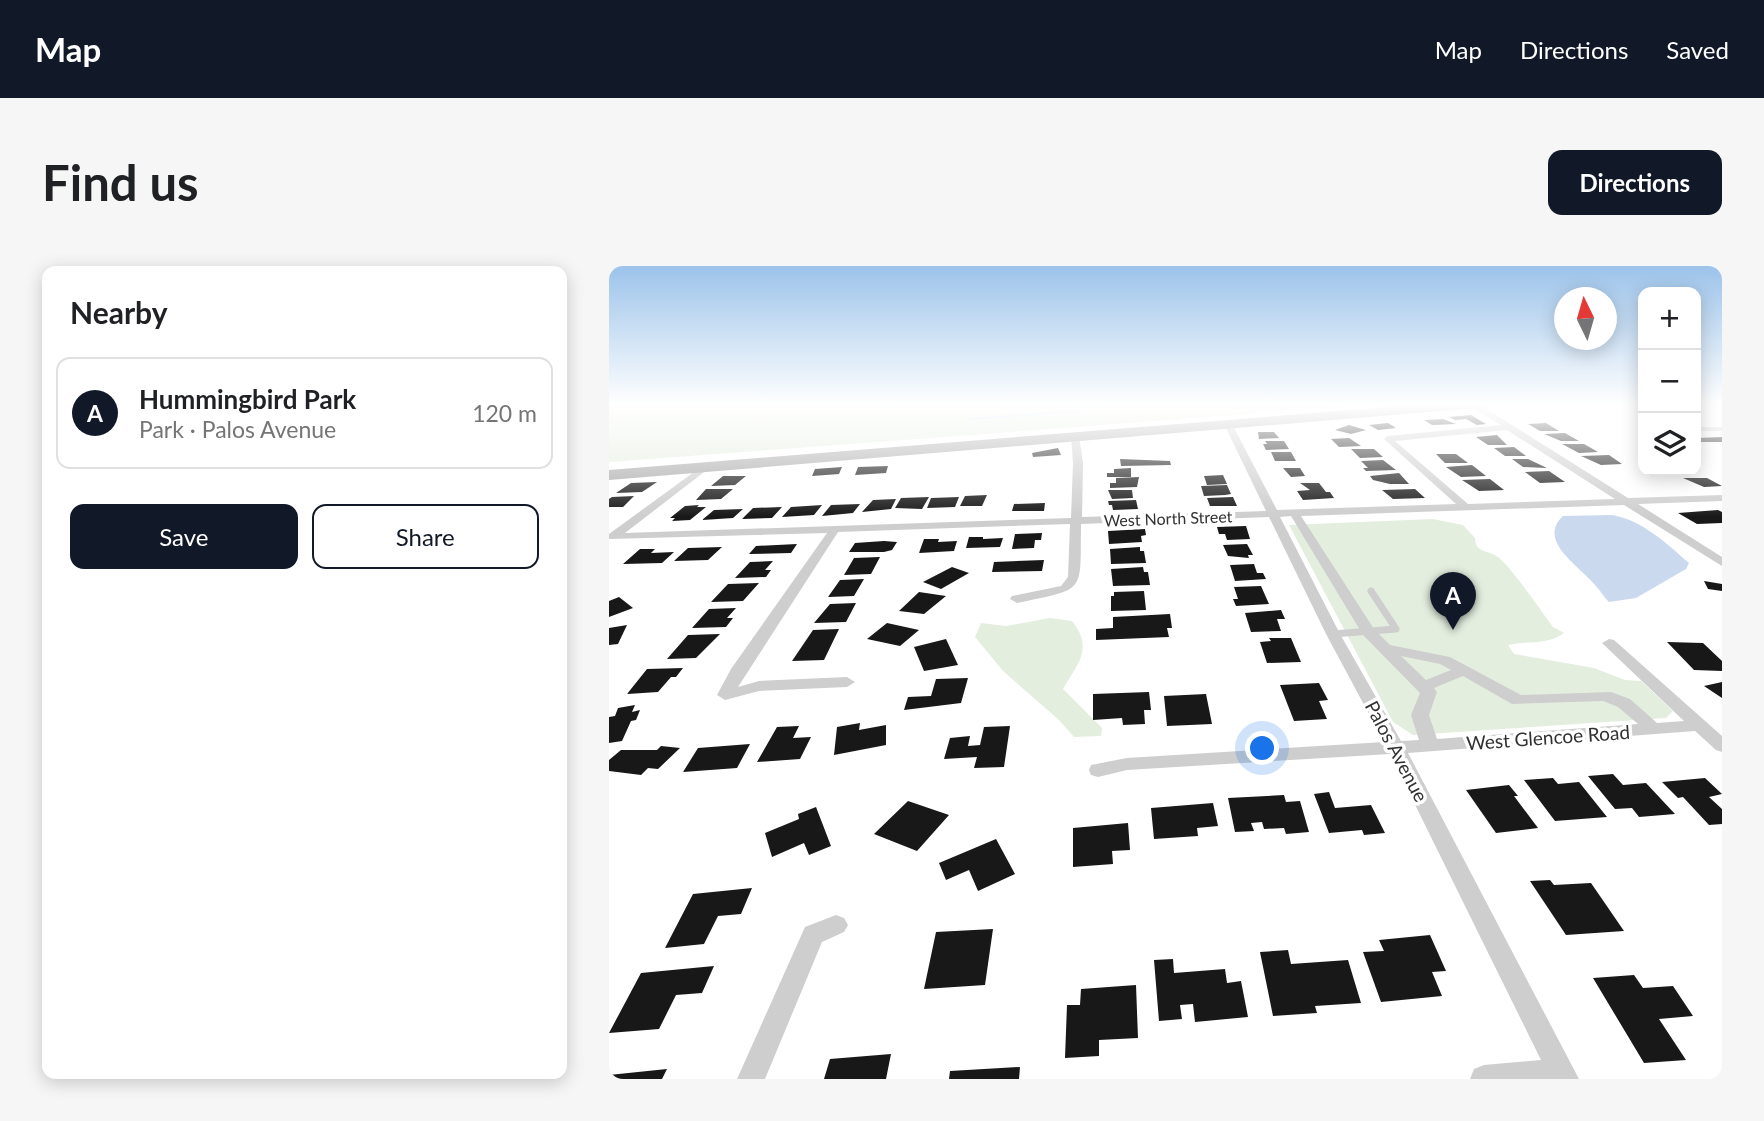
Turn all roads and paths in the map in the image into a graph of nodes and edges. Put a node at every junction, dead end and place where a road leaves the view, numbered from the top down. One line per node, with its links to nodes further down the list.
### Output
1 (1016, 441): 6 (main road)
2 (1076, 441): 13 (street)
3 (1237, 441): 12 (street, Palos Avenue)
4 (1390, 441): 10 (street)
5 (1531, 441): 9 (street)
6 (705, 467): 7 (main road); 14 (street, West North Street)
7 (609, 475)
8 (1722, 498): 9 (street, West North Street)
9 (1627, 502): 10 (street, West North Street); 15 (street)
10 (1465, 507): 11 (street, West North Street)
11 (1294, 513): 12 (street, West North Street); 18 (street)
12 (1275, 514): 13 (street, West North Street); 19 (street, Palos Avenue)
13 (1077, 520): 14 (street, West North Street); 17 (street)
14 (835, 529): 23 (street)
15 (1722, 562)
16 (1371, 591): 18 (lane)
17 (1017, 599)
18 (1368, 632): 19 (lane); 21 (street)
19 (1333, 635): 29 (street, Palos Avenue)
20 (1609, 643): 25 (street)
21 (1382, 648): 22 (street); 24 (street)
22 (1465, 670): 24 (street); 26 (street)
23 (847, 681)
24 (1425, 686): 27 (street)
25 (1699, 725): 26 (street, West Glencoe Road); 28 (street)
26 (1654, 729): 27 (street, West Glencoe Road)
27 (1430, 745): 29 (street, West Glencoe Road)
28 (1722, 746)
29 (1396, 747): 30 (street, West Glencoe Road); 32 (street, Palos Avenue)
30 (1098, 770)
31 (836, 925): 33 (street)
32 (1564, 1076): 34 (street)
33 (751, 1079)
34 (1484, 1079)

